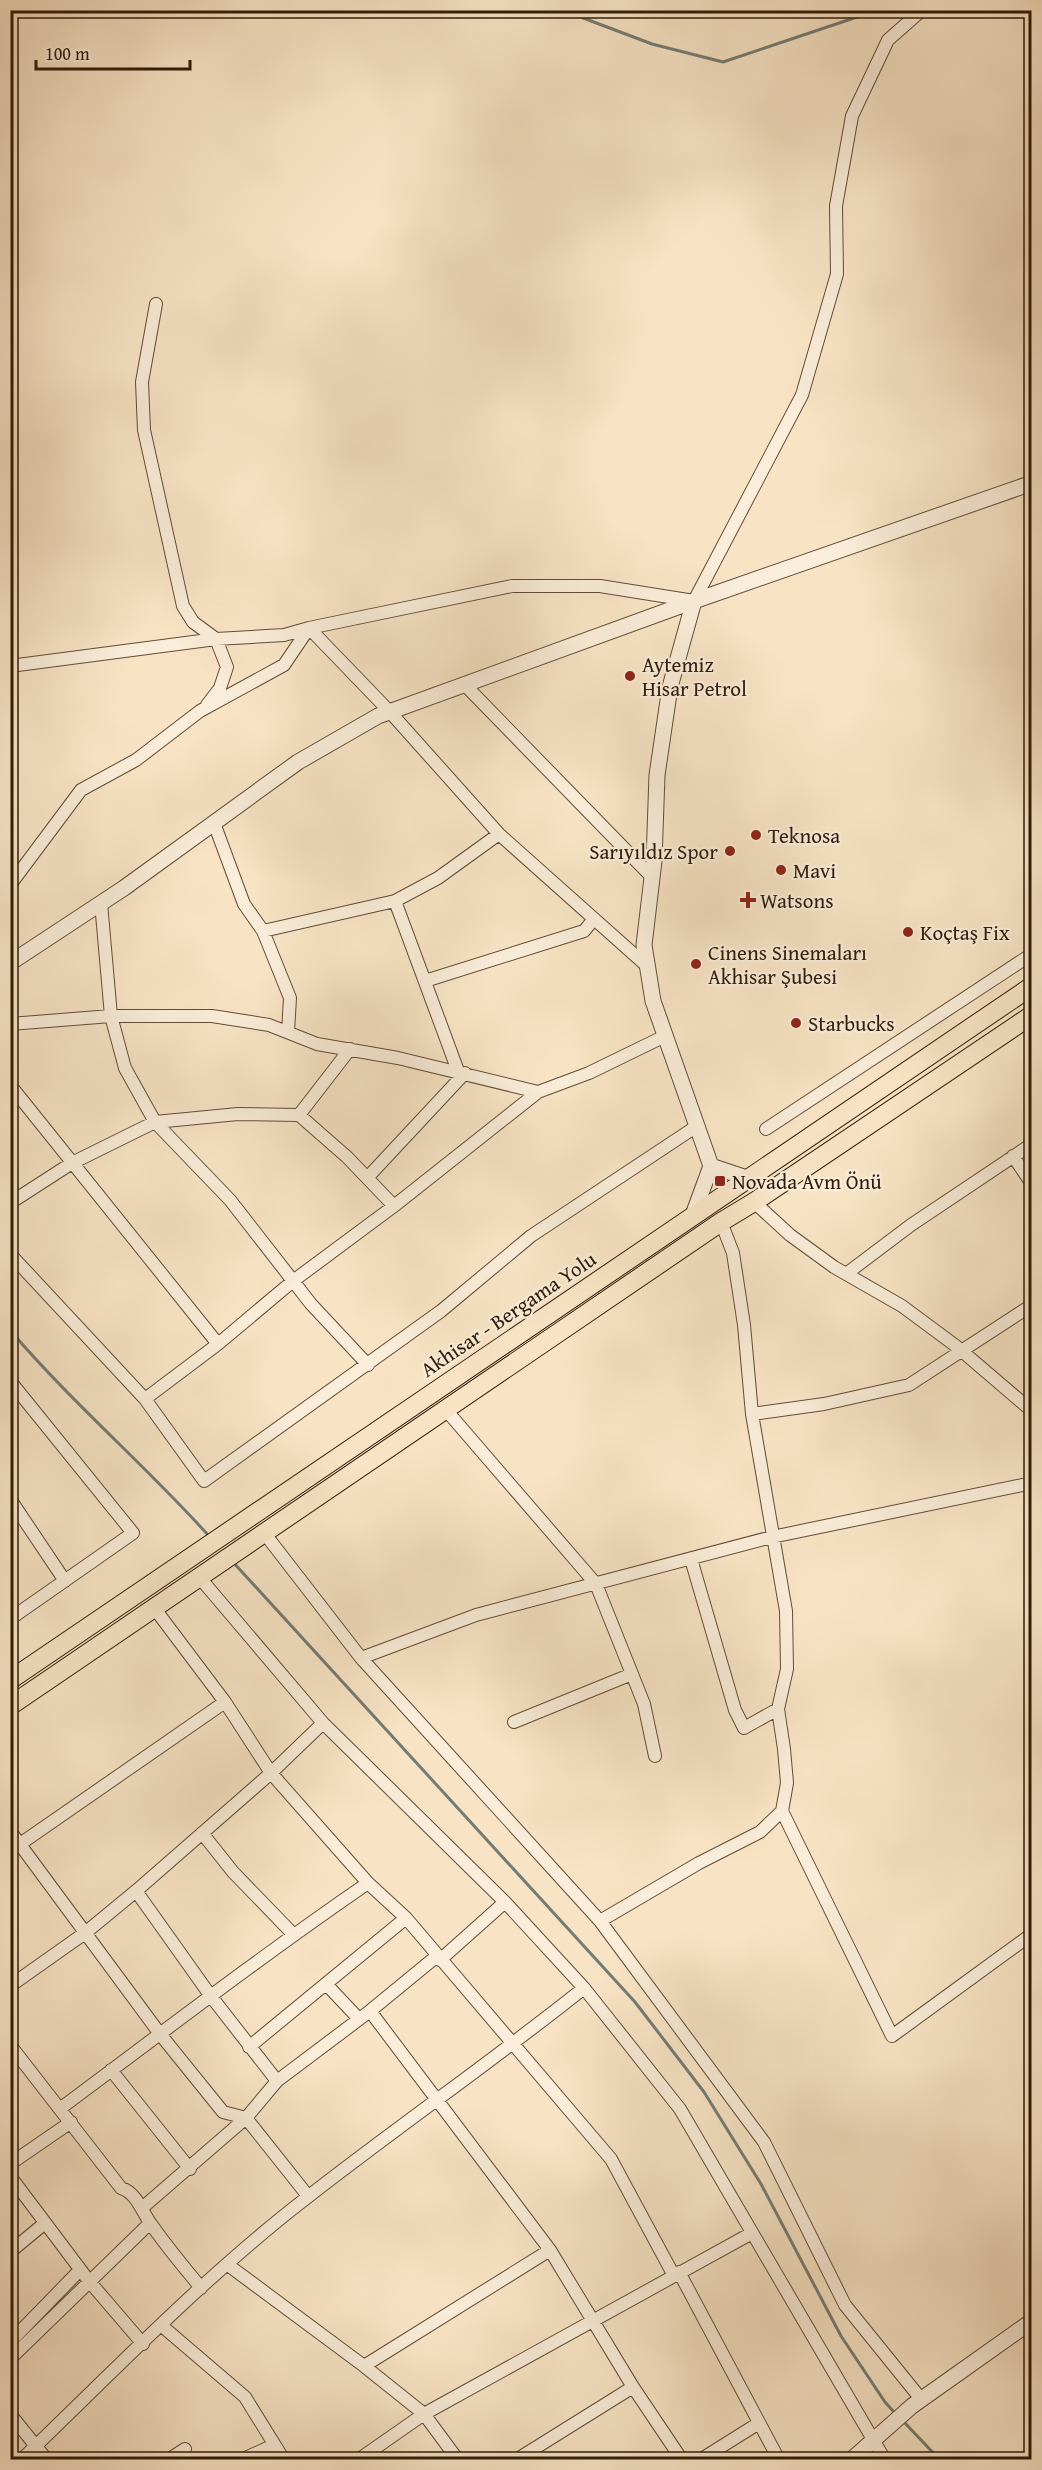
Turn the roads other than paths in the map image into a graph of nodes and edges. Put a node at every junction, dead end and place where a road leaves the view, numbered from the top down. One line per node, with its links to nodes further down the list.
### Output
1 (922, 10): 4 (street)
2 (156, 304): 6 (street)
3 (1032, 483): 4 (street)
4 (694, 600): 5 (street); 8 (street); 13 (street)
5 (309, 628): 6 (street); 9 (street); 10 (street)
6 (216, 639): 7 (street); 9 (street)
7 (10, 666)
8 (465, 684): 10 (street); 13 (street)
9 (205, 708): 14 (street)
10 (390, 712): 11 (street); 12 (street)
11 (214, 823): 16 (street); 18 (street)
12 (499, 834): 15 (street); 17 (street)
13 (652, 876): 21 (street)
14 (10, 885)
15 (395, 901): 18 (street); 22 (street)
16 (101, 903): 20 (street); 24 (street)
17 (594, 919): 21 (street); 22 (street)
18 (262, 931): 27 (street)
19 (1032, 954): 36 (street)
20 (10, 963)
21 (647, 966): 28 (street)
22 (425, 981): 30 (street)
23 (1032, 986): 42 (main road, Akhisar - Bergama Yolu)
24 (111, 1016): 26 (street); 27 (street); 34 (street)
25 (1032, 1016): 44 (main road, Akhisar - Bergama Yolu)
26 (10, 1024)
27 (288, 1032): 29 (street)
28 (665, 1036): 32 (street); 35 (street)
29 (350, 1049): 30 (street); 33 (street)
30 (462, 1072): 32 (street); 41 (street)
31 (10, 1085): 39 (street)
32 (538, 1092): 46 (street)
33 (299, 1115): 34 (street); 41 (street)
34 (155, 1122): 39 (street); 51 (street)
35 (697, 1126): 40 (street); 55 (street)
36 (766, 1129)
37 (1032, 1144): 38 (street)
38 (1013, 1156): 43 (street); 50 (street)
39 (72, 1163): 45 (street); 53 (street)
40 (711, 1166): 42 (street); 47 (street)
41 (366, 1178): 46 (street)
42 (747, 1179): 47 (main road, Akhisar - Bergama Yolu)
43 (1032, 1184)
44 (754, 1202): 48 (main road, Akhisar - Bergama Yolu); 50 (street)
45 (10, 1203)
46 (394, 1206): 51 (street)
47 (693, 1215): 73 (main road, Akhisar - Bergama Yolu)
48 (721, 1222): 58 (main road, Akhisar - Bergama Yolu); 60 (street)
49 (10, 1254): 57 (street)
50 (846, 1274): 54 (street)
51 (293, 1281): 53 (street); 55 (street)
52 (1032, 1305): 54 (street)
53 (218, 1344): 57 (street)
54 (960, 1350): 59 (street); 60 (street)
55 (368, 1365): 57 (street)
56 (10, 1381): 67 (street)
57 (145, 1399)
58 (446, 1410): 64 (main road, Akhisar - Bergama Yolu); 68 (street)
59 (1032, 1411)
60 (752, 1414): 63 (street)
61 (1032, 1483): 63 (street)
62 (10, 1499): 67 (street)
63 (772, 1537): 65 (street); 76 (street)
64 (258, 1539): 66 (main road, Akhisar - Bergama Yolu); 71 (street)
65 (691, 1559): 68 (street); 76 (street)
66 (200, 1578): 69 (main road, Akhisar - Bergama Yolu); 78 (street)
67 (65, 1581): 70 (street)
68 (596, 1584): 71 (street); 72 (street)
69 (155, 1609): 74 (street); 75 (main road, Akhisar - Bergama Yolu)
70 (10, 1619)
71 (361, 1658): 89 (street)
72 (632, 1674): 77 (street); 79 (street)
73 (10, 1680)
74 (225, 1702): 80 (street); 84 (street)
75 (10, 1706)
76 (778, 1709): 81 (street)
77 (514, 1722)
78 (323, 1723): 80 (street); 87 (street)
79 (655, 1756)
80 (272, 1773): 83 (street); 85 (street)
81 (782, 1810): 89 (street); 92 (street)
82 (10, 1831): 84 (street)
83 (202, 1833): 86 (street); 91 (street)
84 (15, 1848): 90 (street)
85 (368, 1883): 88 (street); 91 (street)
86 (136, 1891): 90 (street); 97 (street)
87 (505, 1902): 93 (street); 96 (street)
88 (406, 1918): 93 (street); 94 (street)
89 (600, 1921): 133 (street)
90 (85, 1933): 95 (street); 100 (street)
91 (293, 1934): 97 (street)
92 (1032, 1934)
93 (439, 1958): 98 (street); 101 (street)
94 (326, 1984): 99 (street); 103 (street)
95 (10, 1986)
96 (584, 1988): 101 (street); 117 (street)
97 (210, 1995): 100 (street); 103 (street)
98 (370, 2012): 99 (street); 106 (street)
99 (359, 2019): 105 (street)
100 (160, 2034): 104 (street); 108 (street)
101 (515, 2044): 106 (street); 122 (street)
102 (10, 2045): 107 (street)
103 (249, 2047): 105 (street)
104 (111, 2070): 107 (street); 111 (street)
105 (277, 2081): 108 (street)
106 (438, 2101): 113 (street); 118 (street)
107 (60, 2108): 109 (street)
108 (246, 2118): 111 (street); 113 (street)
109 (71, 2122): 110 (street); 114 (street)
110 (10, 2164)
111 (190, 2169): 114 (street)
112 (10, 2176): 115 (street)
113 (308, 2196): 120 (street)
114 (142, 2208): 116 (street)
115 (45, 2223): 119 (street); 121 (street)
116 (150, 2223): 123 (street); 124 (street)
117 (752, 2233): 122 (street); 137 (street)
118 (550, 2250): 125 (street); 131 (street)
119 (10, 2252)
120 (228, 2265): 124 (street); 131 (street)
121 (80, 2270): 123 (street); 128 (street)
122 (676, 2273): 125 (street); 136 (street)
123 (88, 2281): 129 (street); 130 (street)
124 (201, 2288): 127 (street)
125 (594, 2320): 132 (street); 135 (street)
126 (1032, 2321): 133 (street)
127 (162, 2326): 129 (street); 139 (street)
128 (10, 2342)
129 (143, 2344): 138 (street)
130 (10, 2359)
131 (364, 2366): 135 (street)
132 (633, 2387): 148 (street); 149 (street)
133 (921, 2399): 137 (street)
134 (10, 2414): 138 (street)
135 (424, 2414): 146 (street); 147 (street)
136 (759, 2423): 150 (street); 151 (street)
137 (872, 2439): 152 (street); 153 (street)
138 (37, 2445): 141 (street); 142 (street)
139 (274, 2445): 144 (street); 145 (street)
140 (185, 2449): 143 (street)
141 (21, 2460)
142 (47, 2460)
143 (168, 2460)
144 (241, 2460)
145 (284, 2460)
146 (358, 2460)
147 (458, 2460)
148 (516, 2460)
149 (682, 2460)
150 (700, 2460)
151 (779, 2460)
152 (851, 2460)
153 (885, 2460)

